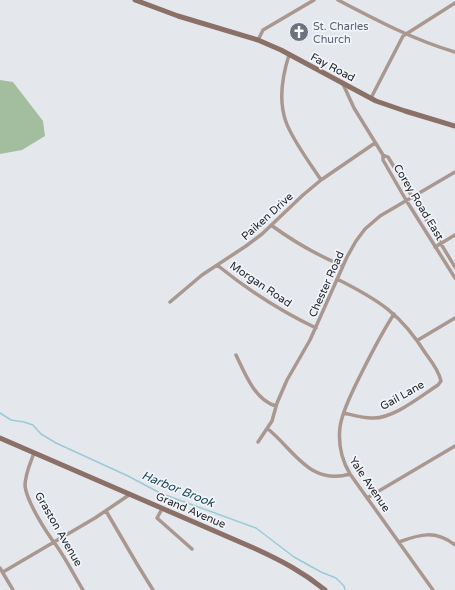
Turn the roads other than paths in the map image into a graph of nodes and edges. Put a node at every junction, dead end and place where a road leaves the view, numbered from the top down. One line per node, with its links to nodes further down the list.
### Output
1 (135, 0): 6 (street, Fay Road)
2 (314, 0): 6 (street)
3 (338, 0): 5 (street)
4 (455, 3): 5 (street)
5 (405, 33): 7 (street); 10 (street)
6 (258, 40): 8 (street, Fay Road)
7 (455, 52)
8 (289, 55): 9 (street, Fay Road); 15 (street)
9 (343, 84): 10 (street, Fay Road); 12 (street, Corey Road East)
10 (371, 98): 11 (street, Fay Road)
11 (455, 126)
12 (375, 143): 13 (street, Corey Road East); 15 (street, Paiken Drive)
13 (383, 155): 16 (street, Corey Road East); 17 (street, Corey Road East)
14 (455, 172): 16 (street, Chester Road)
15 (321, 180): 18 (street, Paiken Drive)
16 (412, 197): 17 (street, Chester Road); 20 (street, Corey Road East)
17 (406, 200): 21 (street, Corey Road East); 23 (street, Chester Road)
18 (271, 225): 22 (street, Paiken Drive); 23 (street)
19 (455, 235): 20 (street)
20 (441, 243): 21 (street); 24 (street, Corey Road East)
21 (435, 247): 25 (street, Corey Road East)
22 (217, 265): 27 (street, Paiken Drive); 30 (street, Morgan Road)
23 (343, 266): 26 (street, Chester Road)
24 (455, 267)
25 (455, 278)
26 (337, 279): 28 (street); 30 (street, Chester Road)
27 (170, 302)
28 (394, 314): 31 (street); 34 (street, Yale Avenue)
29 (455, 318): 31 (street)
30 (316, 328): 33 (street, Chester Road)
31 (418, 340): 34 (street, Gail Lane)
32 (236, 355): 33 (street)
33 (276, 406): 35 (street, Chester Road)
34 (344, 413): 40 (street, Yale Avenue)
35 (268, 429): 37 (street, Chester Road); 40 (street)
36 (0, 438): 39 (street, Grand Avenue)
37 (258, 442)
38 (455, 446): 42 (street)
39 (34, 453): 41 (street, Grand Avenue); 46 (street, Graston Avenue)
40 (350, 474): 42 (street, Yale Avenue)
41 (128, 495): 43 (street, Grand Avenue); 44 (street)
42 (367, 498): 45 (street, Yale Avenue)
43 (162, 509): 48 (street); 54 (street, Grand Avenue)
44 (106, 511): 46 (street); 53 (street)
45 (399, 542): 47 (street); 55 (street, Yale Avenue)
46 (54, 543): 50 (street); 52 (street, Graston Avenue)
47 (455, 545)
48 (192, 549)
49 (0, 568): 50 (street)
50 (3, 572): 51 (street)
51 (13, 590)
52 (83, 590)
53 (153, 590)
54 (325, 590)
55 (433, 590)

